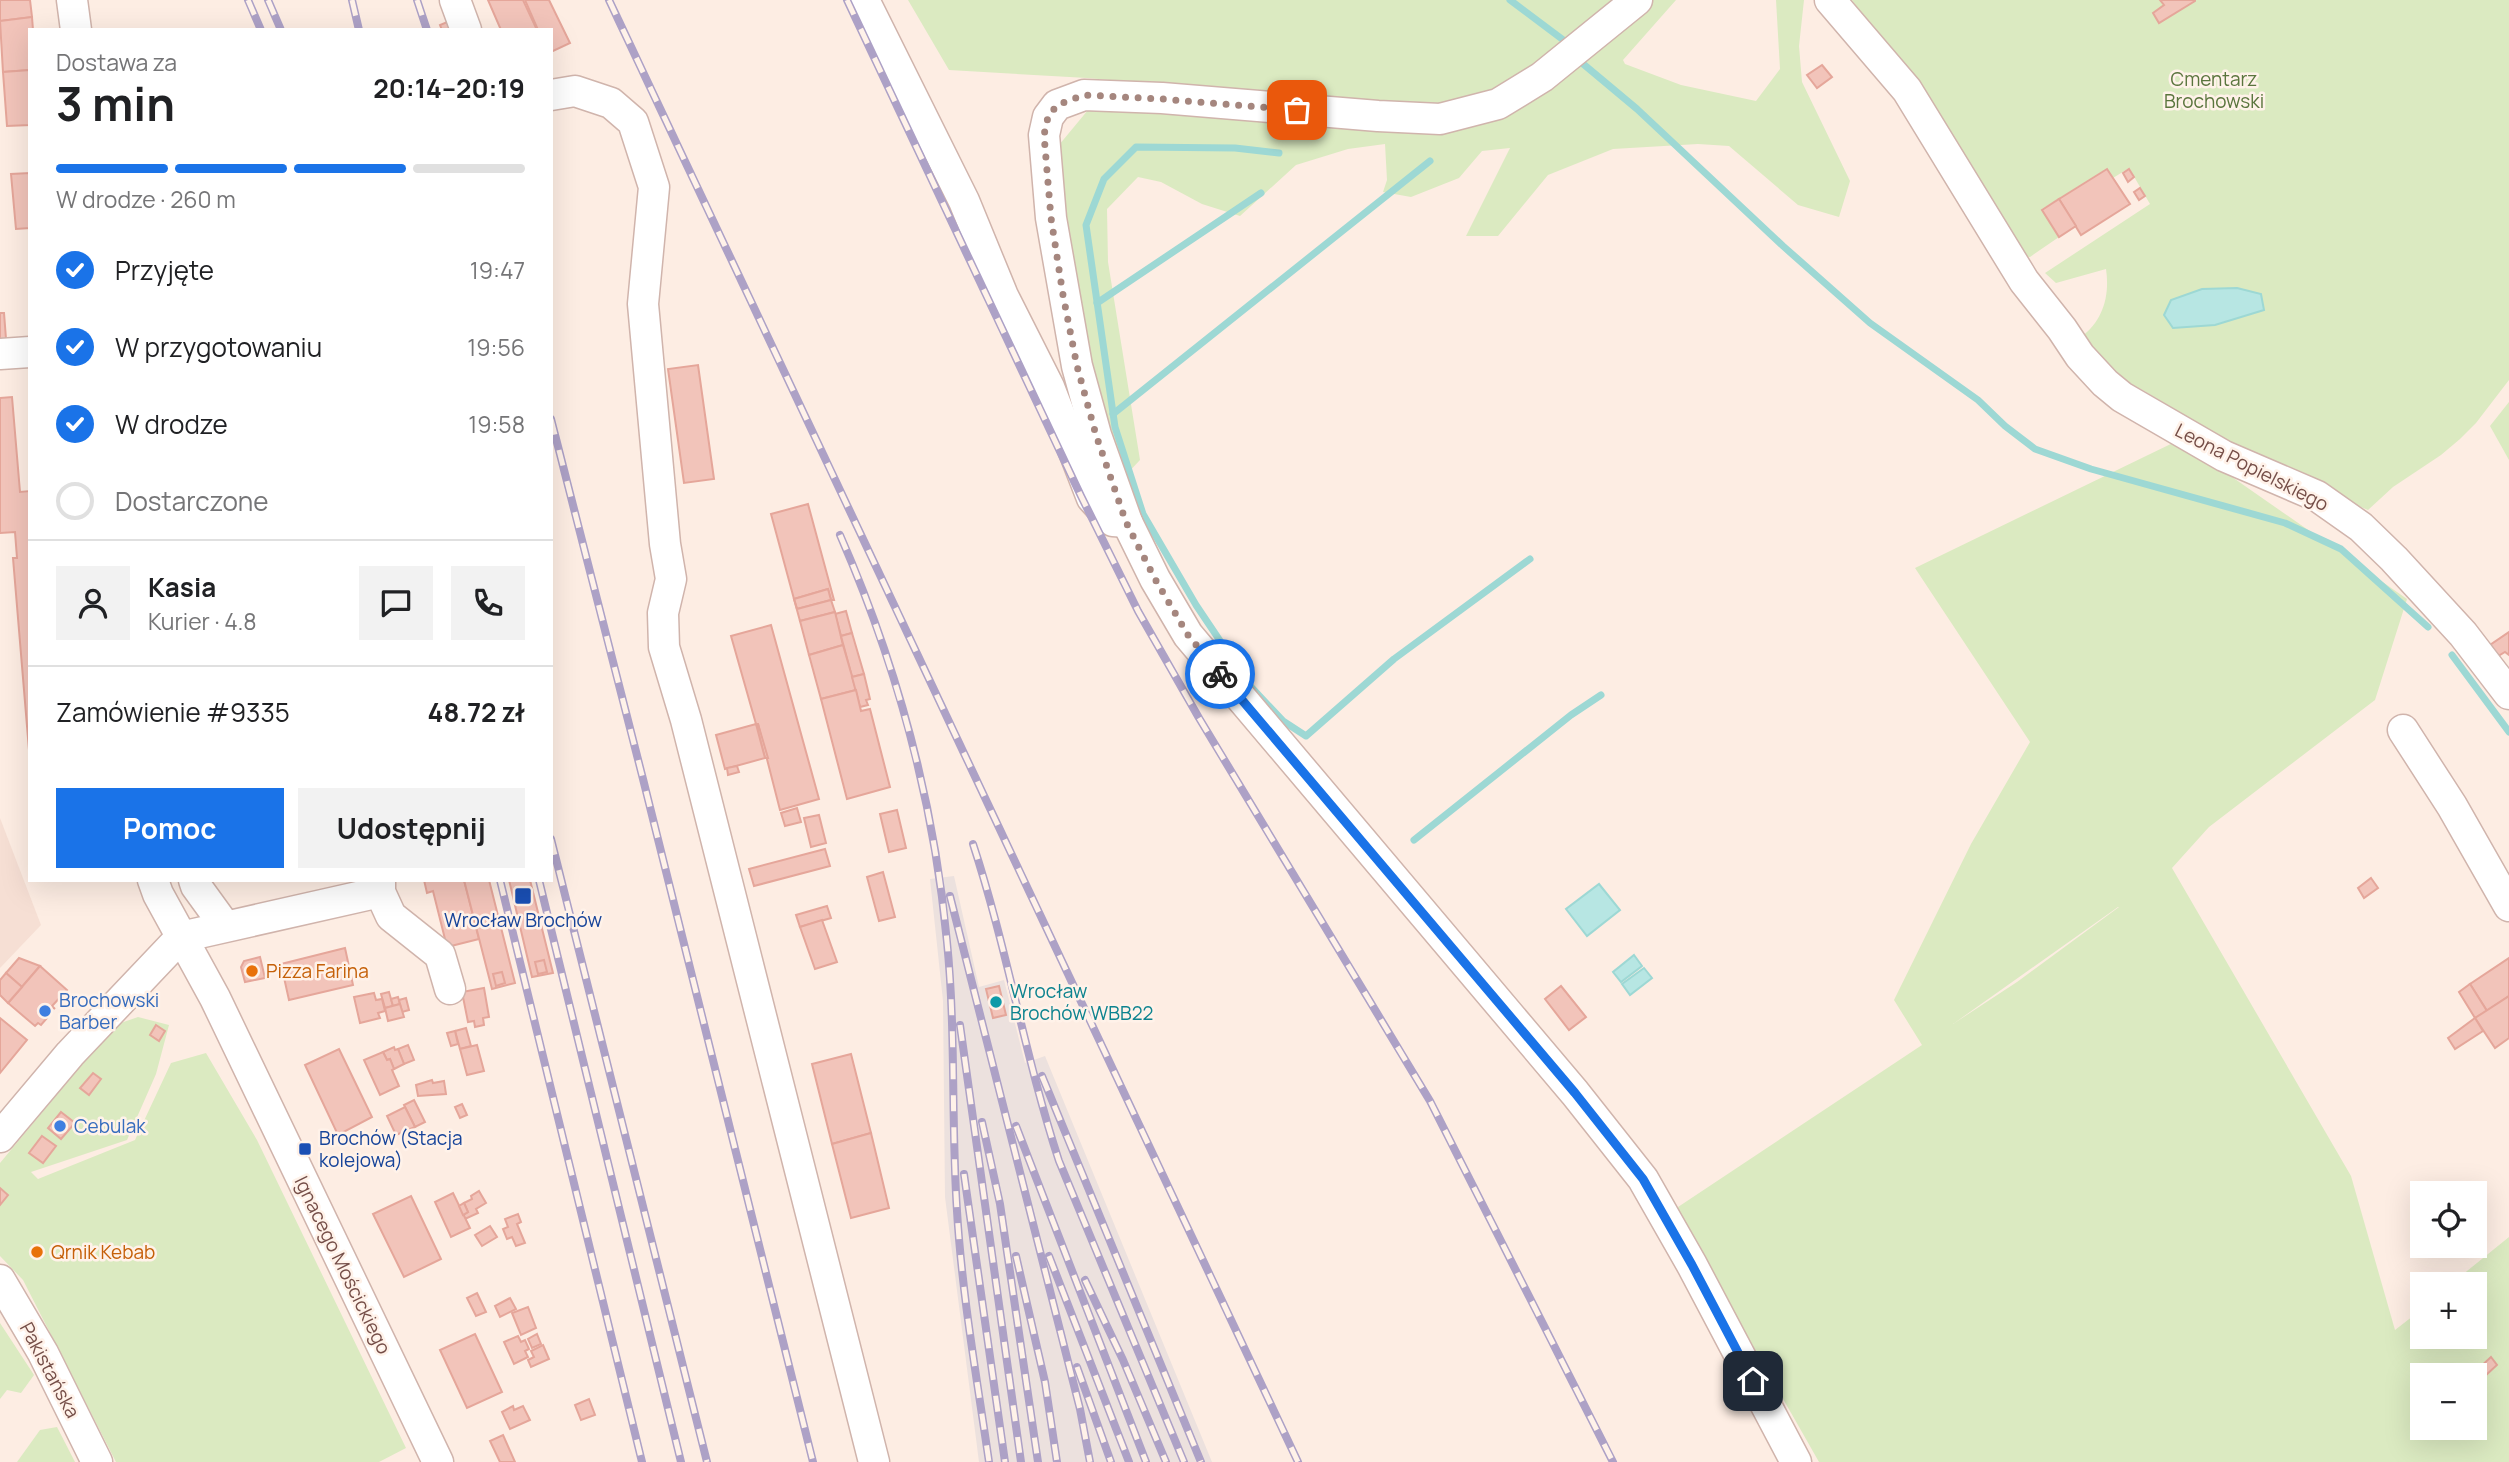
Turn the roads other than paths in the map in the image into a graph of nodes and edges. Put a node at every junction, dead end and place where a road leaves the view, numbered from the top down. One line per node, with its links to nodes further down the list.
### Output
1 (72, 0): 6 (street)
2 (455, 0): 7 (street)
3 (864, 0): 11 (street)
4 (1637, 0): 11 (street)
5 (1830, 0): 12 (street, Leona Popielskiego)
6 (75, 28)
7 (465, 28)
8 (553, 94): 25 (street)
9 (28, 352): 10 (street)
10 (0, 354)
11 (1126, 522): 26 (street)
12 (2509, 694)
13 (2403, 730): 17 (street)
14 (154, 882): 19 (street, Ignacego Mościckiego)
15 (195, 882): 18 (street)
16 (380, 886): 18 (street); 20 (street)
17 (2509, 906)
18 (225, 926): 19 (street)
19 (181, 937): 21 (street); 23 (street, Ignacego Mościckiego)
20 (450, 989)
21 (0, 1137)
22 (0, 1280): 24 (street, Pakistańska)
23 (429, 1459)
24 (97, 1462)
25 (874, 1462)
26 (1796, 1462)

